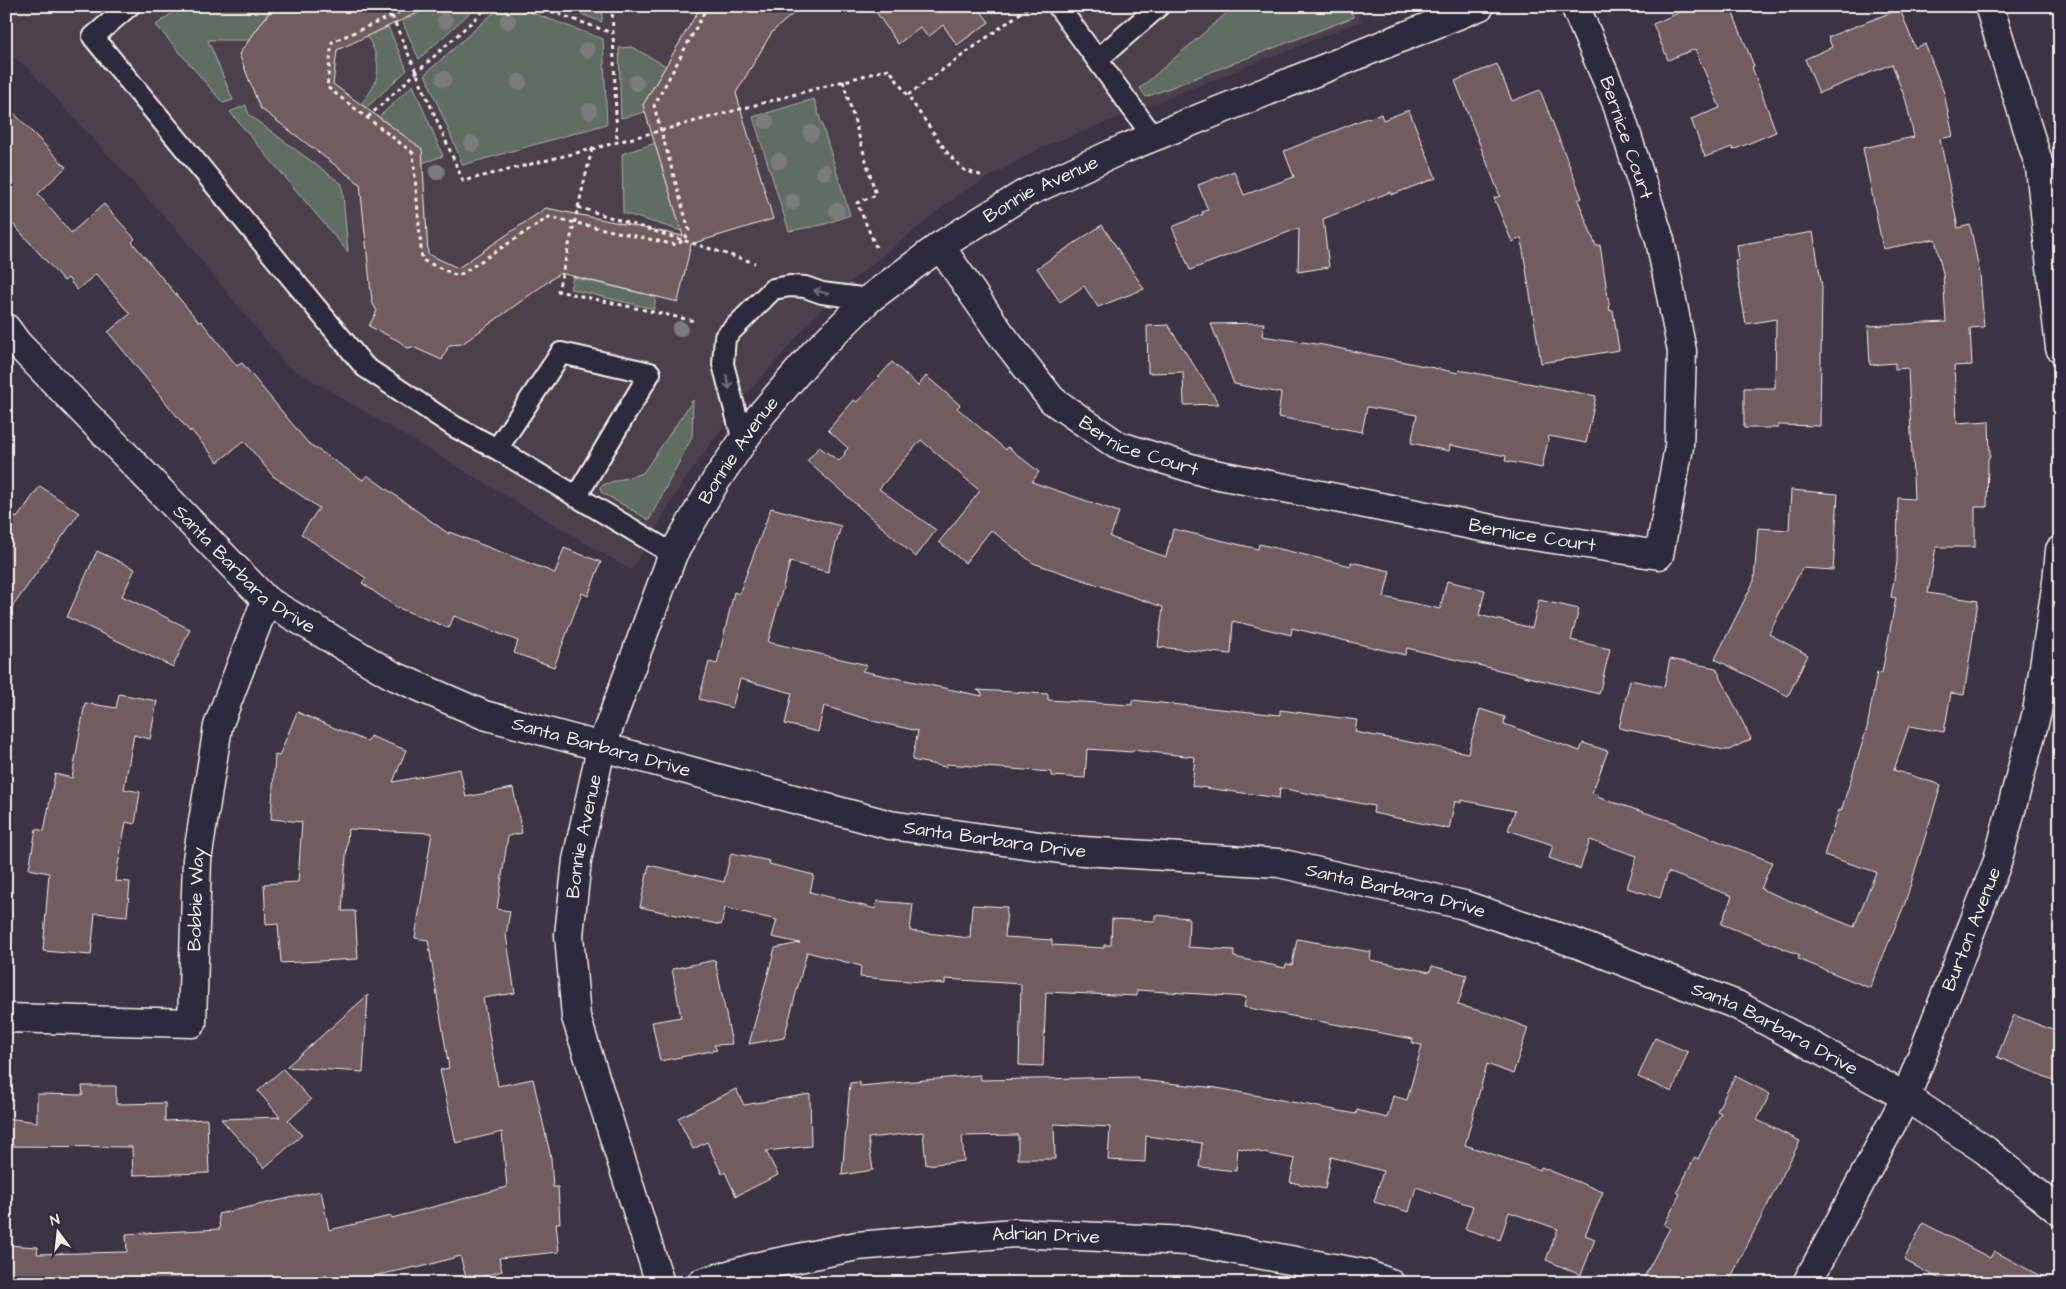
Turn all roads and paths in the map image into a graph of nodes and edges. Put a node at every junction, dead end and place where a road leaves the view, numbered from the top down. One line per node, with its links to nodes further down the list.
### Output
1 (129, 6): 36 (lane)
2 (414, 6): 13 (path)
3 (489, 6): 16 (path)
4 (536, 6): 14 (path)
5 (612, 6): 14 (path)
6 (703, 6): 20 (path)
7 (1030, 6): 18 (path)
8 (1058, 6): 15 (lane)
9 (1159, 6): 15 (lane)
10 (1480, 6): 21 (street, Bonnie Avenue)
11 (1575, 6): 28 (street, Bernice Court)
12 (1989, 6): 34 (street)
13 (392, 16): 16 (path); 19 (path)
14 (612, 33): 22 (path)
15 (1098, 59): 21 (lane)
16 (417, 72): 19 (path); 23 (path)
17 (843, 81): 18 (path); 20 (path); 29 (path)
18 (908, 95): 24 (path)
19 (368, 117): 26 (path)
20 (661, 130): 22 (path); 27 (path)
21 (1154, 138): 28 (street, Bonnie Avenue)
22 (617, 142): 23 (path)
23 (592, 149): 25 (path)
24 (983, 176)
25 (578, 207): 26 (path); 27 (path)
26 (575, 222): 27 (path); 32 (path)
27 (684, 240): 30 (path)
28 (940, 246): 31 (street, Bonnie Avenue)
29 (876, 247)
30 (755, 263)
31 (869, 299): 35 (street, Bonnie Avenue); 35 (lane, one-way to 35)
32 (695, 321)
33 (10, 343): 40 (street, Santa Barbara Drive)
34 (2060, 348)
35 (743, 442): 39 (street, Bonnie Avenue)
36 (497, 449): 37 (lane); 37 (lane)
37 (576, 496): 39 (lane)
38 (2060, 550): 43 (street, Burton Avenue)
39 (673, 554): 41 (street, Bonnie Avenue)
40 (266, 600): 41 (street, Santa Barbara Drive); 42 (street, Bobbie Way)
41 (601, 748): 43 (street, Santa Barbara Drive); 45 (street, Bonnie Avenue)
42 (6, 1018)
43 (1906, 1097): 44 (street, Santa Barbara Drive); 48 (street, Burton Avenue)
44 (2060, 1212)
45 (660, 1283)
46 (701, 1283): 47 (street, Adrian Drive)
47 (1390, 1283)
48 (1807, 1283)

